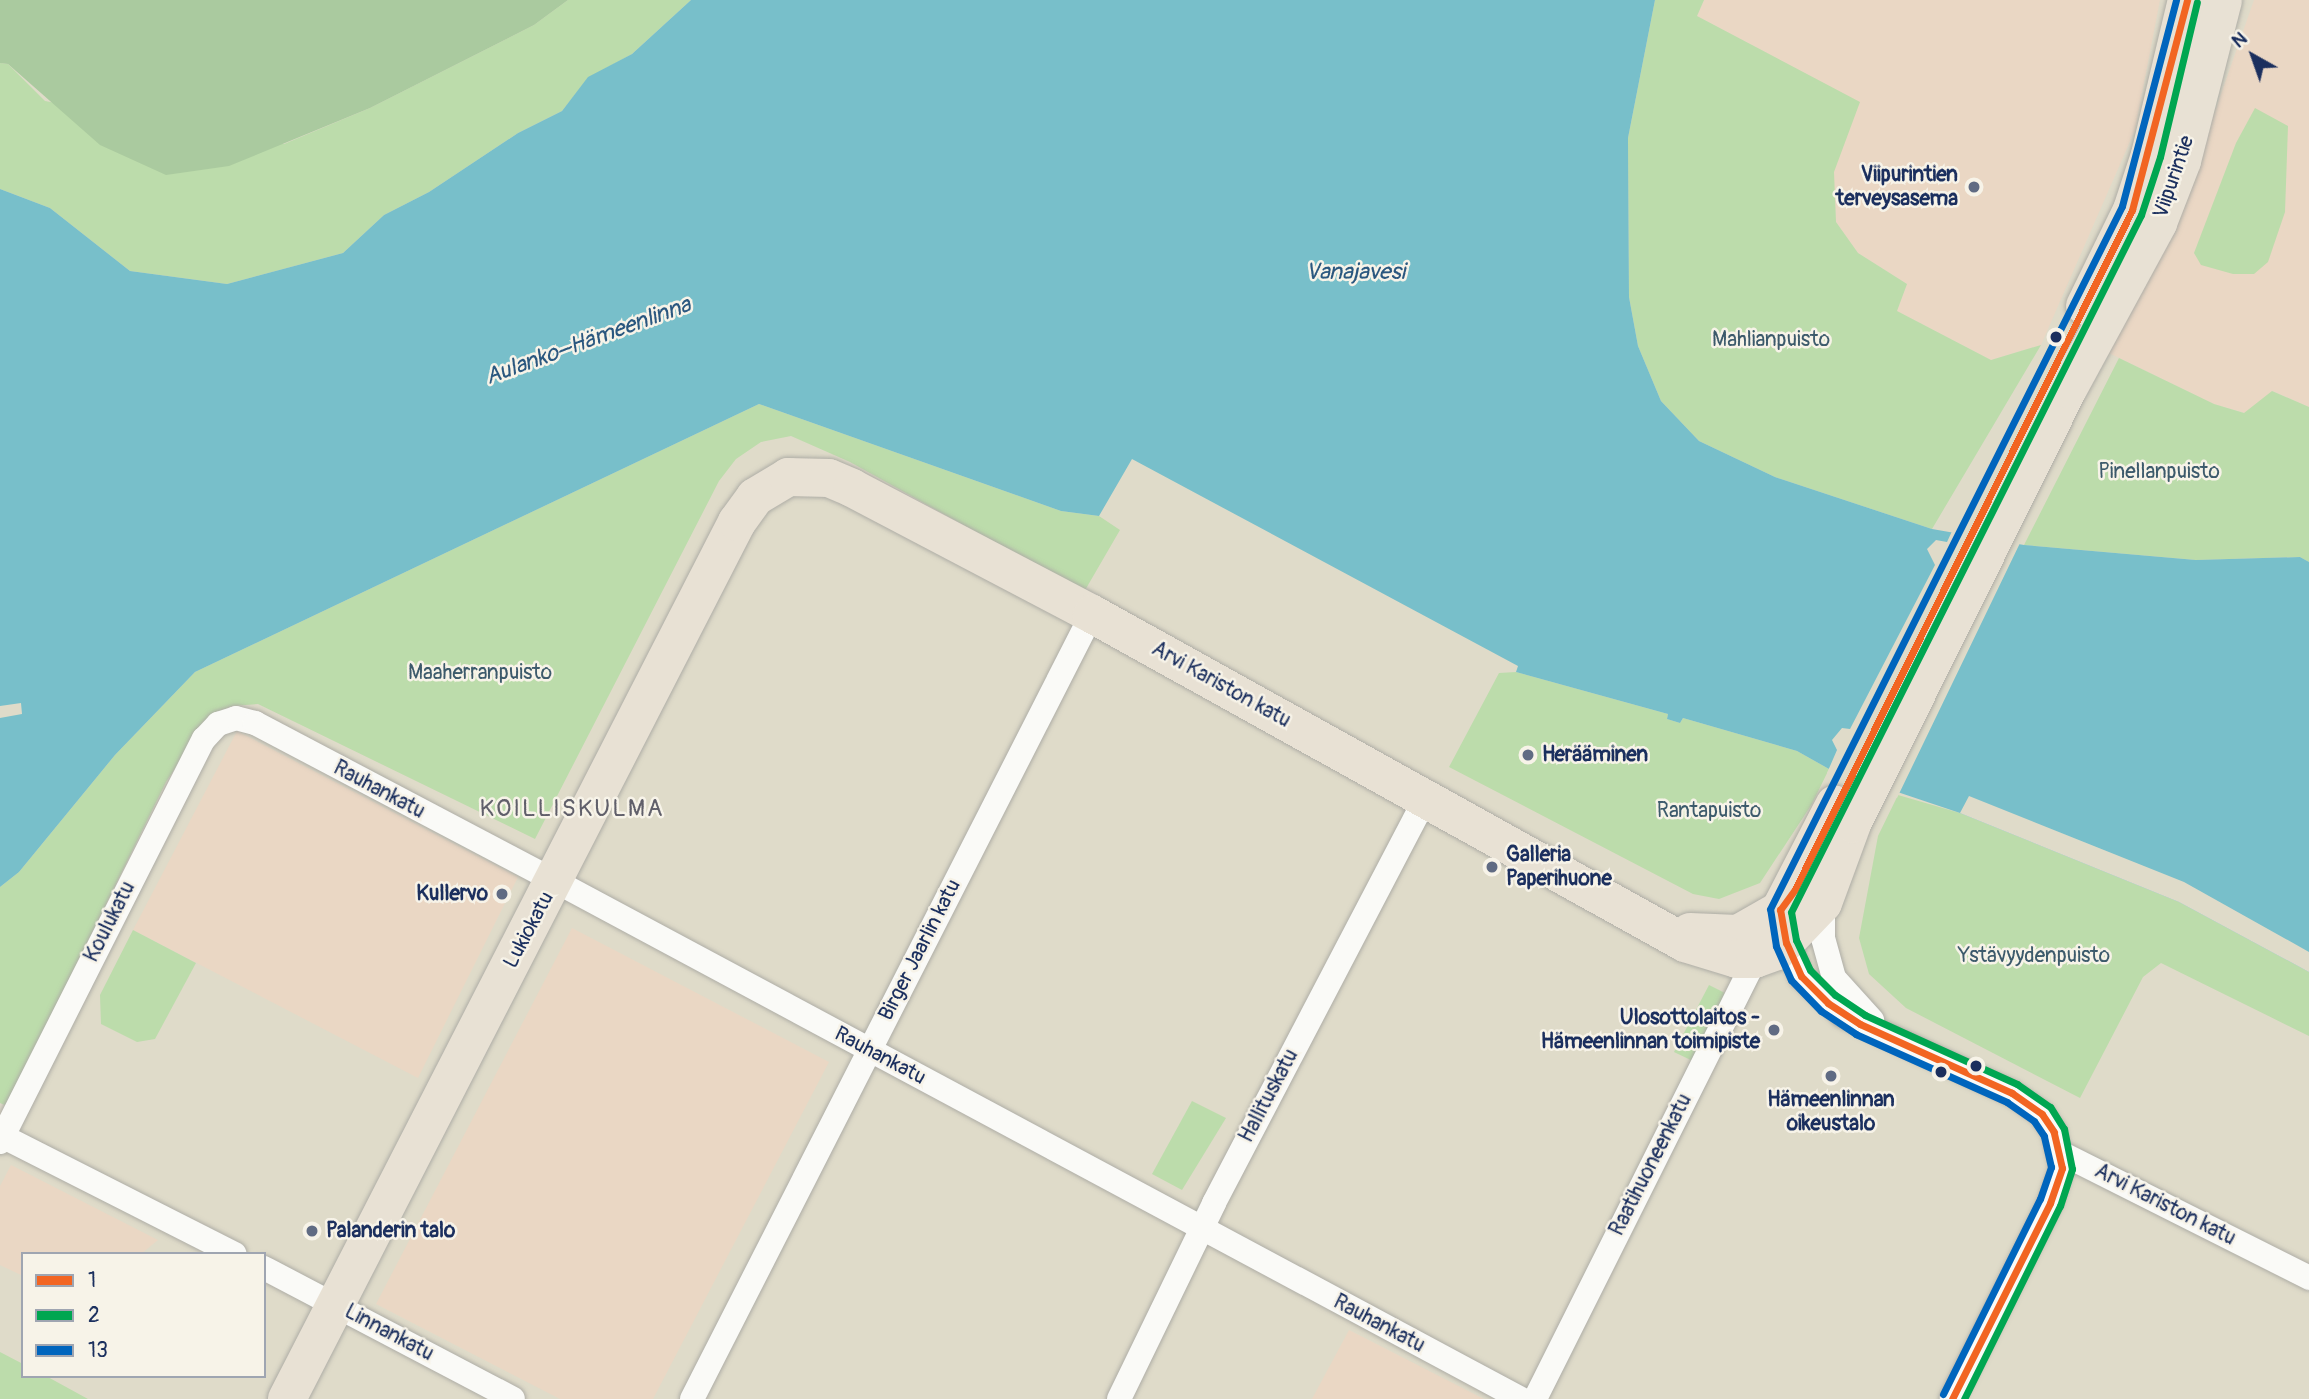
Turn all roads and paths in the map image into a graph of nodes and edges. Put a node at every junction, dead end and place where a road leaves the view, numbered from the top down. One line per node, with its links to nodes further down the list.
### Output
1 (2187, 0): 4 (main road, Viipurintie)
2 (2223, 0): 4 (main road, Viipurintie)
3 (788, 477): 5 (main road, Arvi Kariston katu); 9 (main road, Lukiokatu)
4 (2007, 490): 8 (main road, Viipurintie)
5 (1092, 614): 7 (main road, Arvi Kariston katu); 14 (street, Birger Jaarlin katu)
6 (236, 718): 9 (street, Rauhankatu); 15 (street, Koulukatu)
7 (1426, 797): 11 (main road, Arvi Kariston katu); 17 (street, Hallituskatu)
8 (1841, 818): 10 (main road, Viipurintie); 11 (main road, Viipurintie)
9 (555, 881): 14 (street, Rauhankatu); 21 (main road, Lukiokatu)
10 (1823, 903): 11 (main road, Viipurintie); 12 (street)
11 (1772, 944): 12 (street, Arvi Kariston katu); 13 (street); 27 (street, Raatihuoneenkatu)
12 (1830, 966): 13 (street)
13 (1892, 1036): 16 (street)
14 (869, 1050): 17 (street, Rauhankatu); 24 (street, Birger Jaarlin katu)
15 (1, 1138): 18 (street)
16 (2061, 1153): 20 (street, Arvi Kariston katu); 28 (street)
17 (1202, 1229): 25 (street, Hallituskatu); 26 (street, Rauhankatu)
18 (231, 1252)
19 (266, 1269): 21 (street, Linnankatu)
20 (2309, 1278)
21 (335, 1304): 22 (main road, Lukiokatu); 23 (street, Linnankatu)
22 (287, 1399)
23 (513, 1399)
24 (692, 1399)
25 (1119, 1399)
26 (1521, 1399)
27 (1535, 1399)
28 (1952, 1399)

